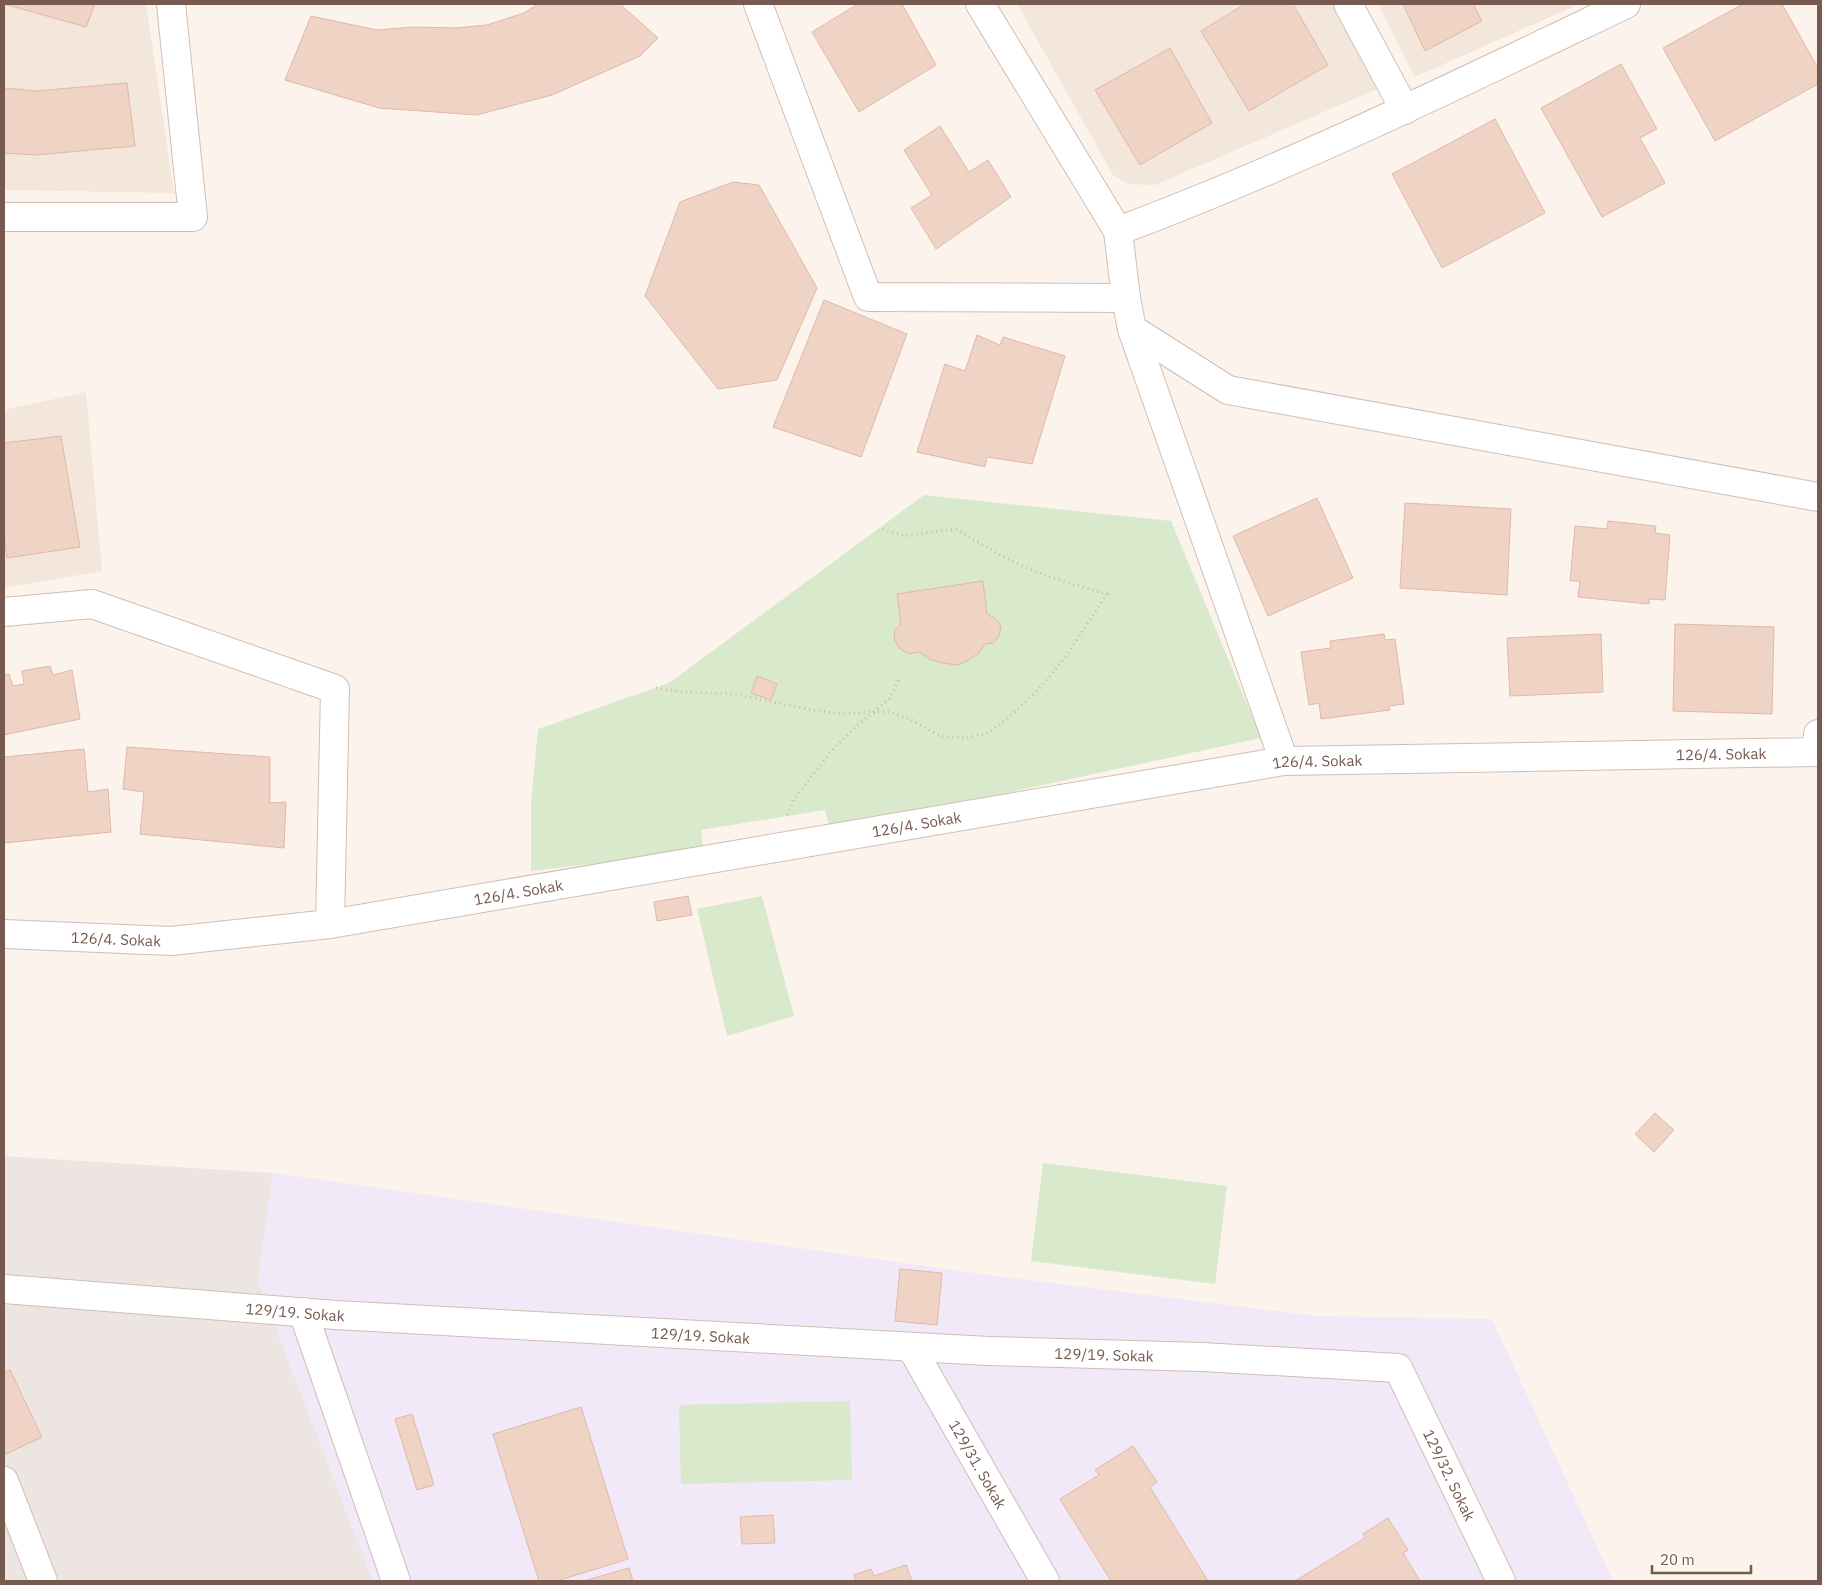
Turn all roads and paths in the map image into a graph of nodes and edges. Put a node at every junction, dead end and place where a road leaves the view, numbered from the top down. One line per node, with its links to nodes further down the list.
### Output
1 (171, 4): 7 (street)
2 (758, 4): 9 (street)
3 (980, 4): 8 (street)
4 (1348, 4): 6 (street)
5 (1626, 4): 6 (street)
6 (1405, 110): 8 (street)
7 (4, 217)
8 (1118, 231): 9 (street)
9 (1126, 298): 10 (street)
10 (1132, 328): 11 (street); 18 (street)
11 (1818, 497)
12 (880, 528): 16 (path)
13 (4, 612): 20 (street)
14 (900, 677): 16 (path)
15 (656, 688): 16 (path)
16 (874, 712): 19 (path)
17 (1817, 749): 18 (street, 126/4. Sokak)
18 (1284, 761): 19 (street, 126/4. Sokak)
19 (789, 845): 20 (street, 126/4. Sokak)
20 (330, 924): 21 (street, 126/4. Sokak)
21 (4, 934)
22 (4, 1289): 23 (street, 129/19. Sokak)
23 (303, 1312): 24 (street, 129/19. Sokak); 28 (street)
24 (911, 1347): 25 (street, 129/19. Sokak); 29 (street, 129/31. Sokak)
25 (1398, 1368): 30 (street, 129/32. Sokak)
26 (4, 1481): 27 (street)
27 (43, 1581)
28 (396, 1581)
29 (1045, 1581)
30 (1501, 1581)

